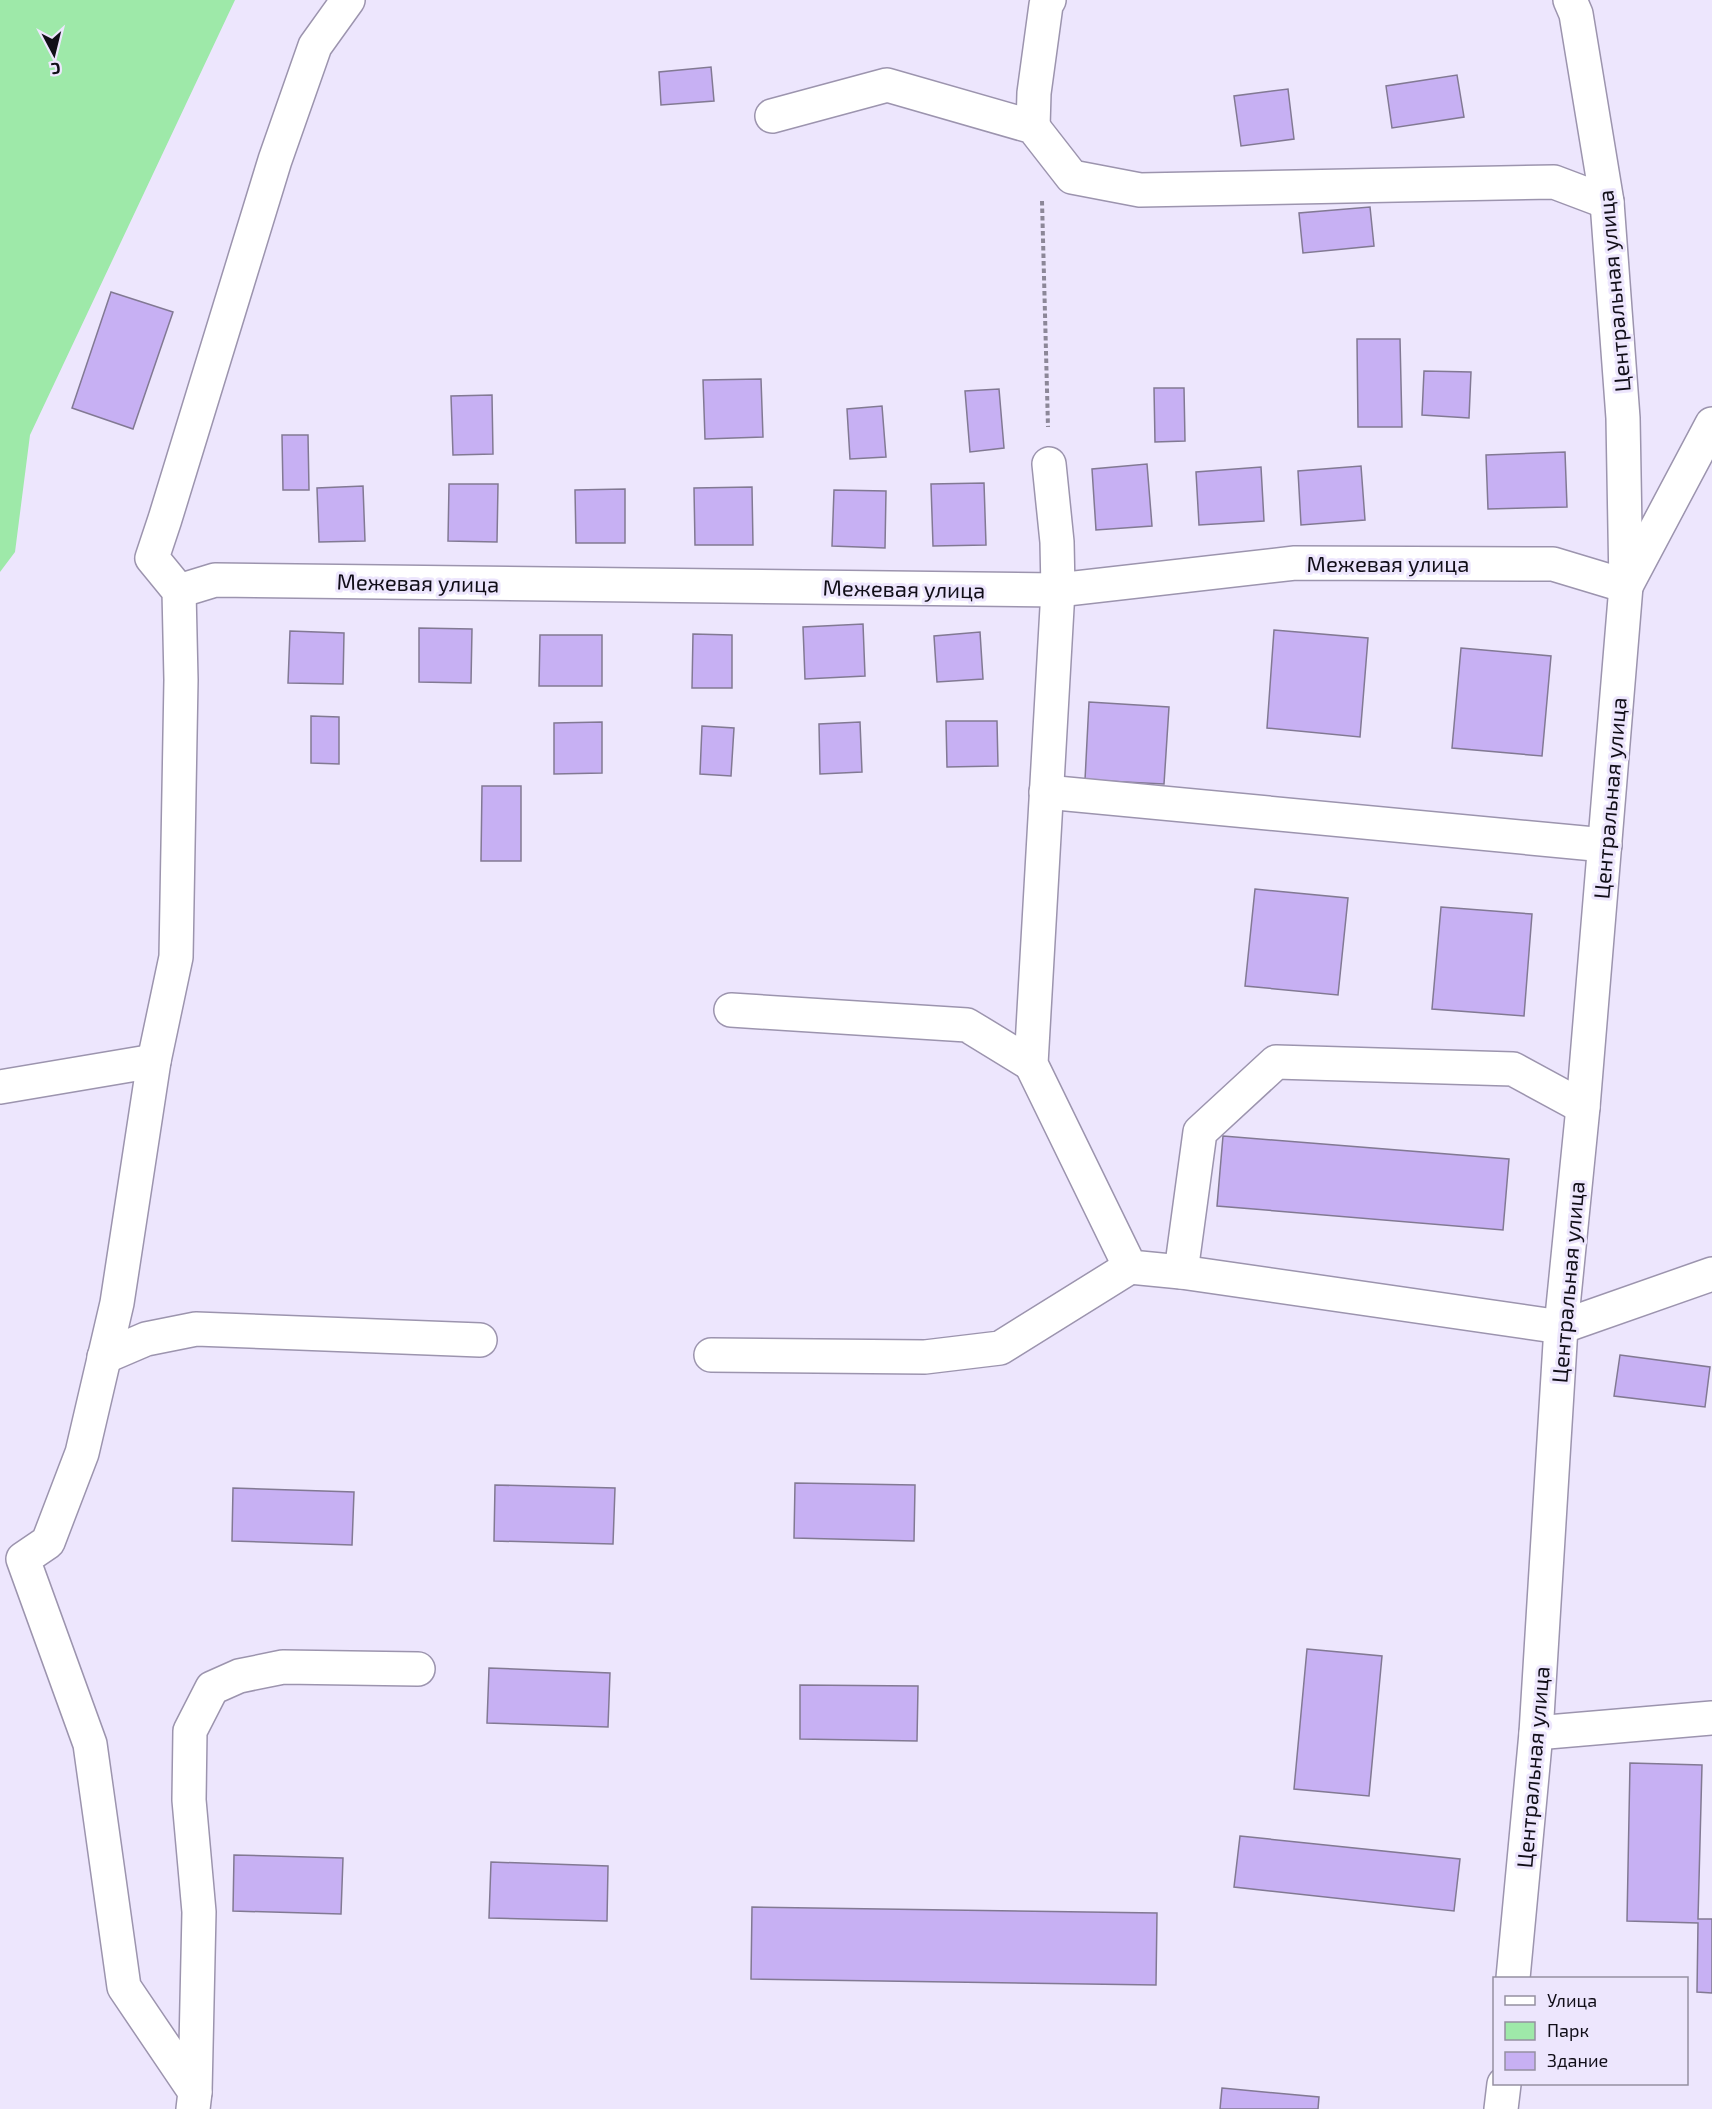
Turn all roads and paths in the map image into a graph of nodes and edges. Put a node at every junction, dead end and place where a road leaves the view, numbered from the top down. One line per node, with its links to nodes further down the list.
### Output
1 (348, 0): 12 (street)
2 (1049, 0): 5 (street)
3 (1570, 0): 7 (street, Центральная улица)
4 (772, 116): 5 (street)
5 (1033, 127): 7 (street)
6 (1042, 198): 9 (path)
7 (1607, 202): 10 (street, Центральная улица)
8 (1712, 424): 10 (street, Центральная улица)
9 (1049, 464): 11 (street)
10 (1626, 586): 11 (street, Межевая улица); 14 (street, Центральная улица)
11 (1058, 590): 12 (street, Межевая улица); 13 (street)
12 (179, 591): 16 (street)
13 (1046, 792): 14 (street); 17 (street)
14 (1605, 845): 19 (street, Центральная улица)
15 (731, 1010): 17 (street)
16 (154, 1061): 18 (street); 26 (street)
17 (1031, 1064): 20 (street)
18 (0, 1087)
19 (1583, 1107): 21 (street); 23 (street, Центральная улица)
20 (1131, 1268): 21 (street); 25 (street)
21 (1181, 1272): 23 (street)
22 (1712, 1274): 23 (street)
23 (1561, 1327): 30 (street, Центральная улица)
24 (480, 1340): 26 (street)
25 (711, 1355)
26 (105, 1357): 27 (street)
27 (12, 1556): 33 (street)
28 (418, 1669): 33 (street)
29 (1712, 1718): 30 (street)
30 (1536, 1733): 31 (street, Центральная улица)
31 (1513, 1977)
32 (1504, 2085): 34 (street)
33 (194, 2100)
34 (1501, 2109)

